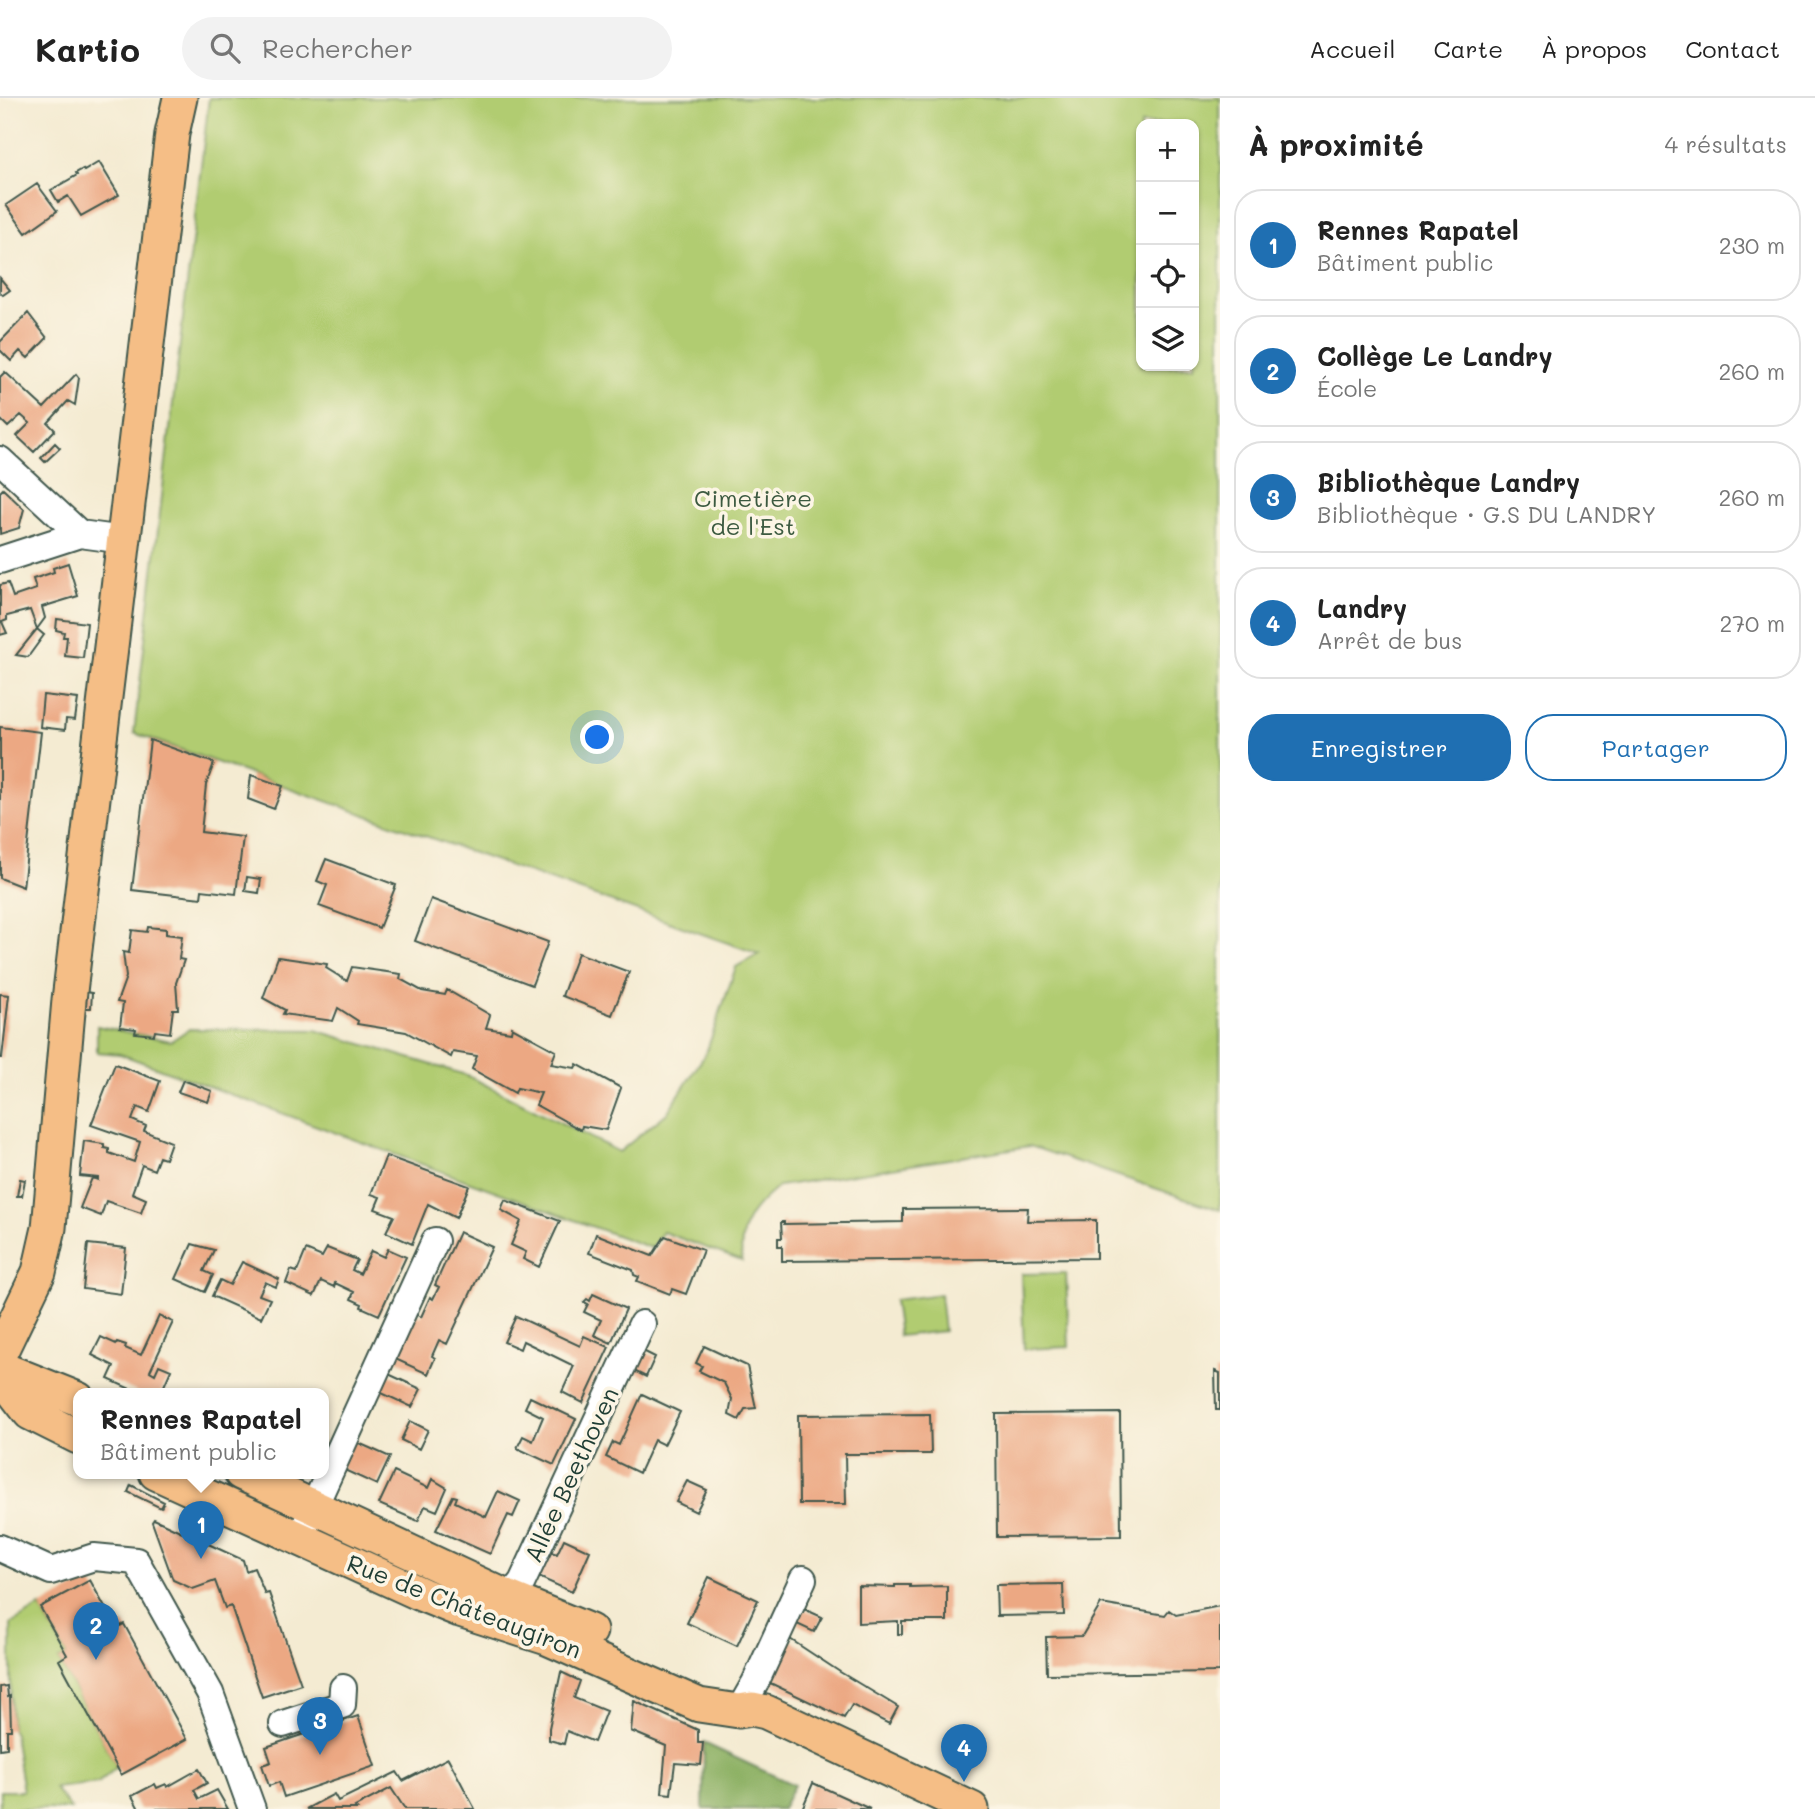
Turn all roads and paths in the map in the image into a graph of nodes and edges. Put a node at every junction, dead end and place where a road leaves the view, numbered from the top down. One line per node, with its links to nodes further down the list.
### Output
1 (171, 98): 3 (main road)
2 (180, 98): 3 (main road)
3 (172, 134): 6 (main road)
4 (0, 460): 5 (street)
5 (80, 534): 6 (street); 7 (street)
6 (124, 540): 10 (main road)
7 (0, 560)
8 (435, 1241): 15 (street)
9 (642, 1324): 23 (street, Allée Beethoven)
10 (0, 1353)
11 (0, 1368): 13 (main road)
12 (0, 1374): 14 (main road)
13 (73, 1397)
14 (73, 1434)
15 (329, 1471)
16 (169, 1479): 20 (main road, Rue de Châteaugiron)
17 (254, 1479): 19 (main road, Rue de Châteaugiron)
18 (325, 1479): 19 (street)
19 (313, 1506): 20 (street); 23 (main road, Rue de Châteaugiron)
20 (299, 1540): 23 (main road, Rue de Châteaugiron)
21 (0, 1548): 27 (street)
22 (803, 1579): 25 (street)
23 (506, 1611): 25 (main road, Rue de Châteaugiron)
24 (342, 1688): 26 (street)
25 (739, 1712): 28 (main road, Rue de Châteaugiron); 29 (main road)
26 (283, 1724)
27 (252, 1809)
28 (930, 1809)
29 (972, 1809)

